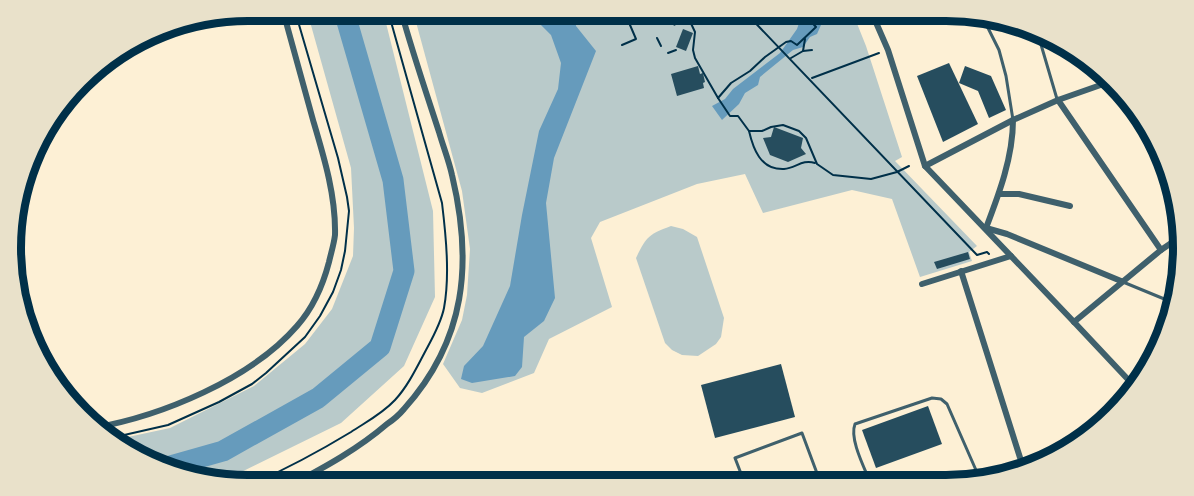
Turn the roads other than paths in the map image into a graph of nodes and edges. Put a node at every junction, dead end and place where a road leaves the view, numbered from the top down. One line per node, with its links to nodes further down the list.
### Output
1 (286, 21): 22 (street)
2 (404, 21): 25 (street)
3 (876, 21): 9 (street)
4 (986, 24): 8 (lane)
5 (1040, 41): 7 (lane)
6 (1104, 84): 7 (street)
7 (1058, 100): 8 (street); 14 (street)
8 (1013, 120): 9 (street); 10 (street)
9 (925, 166): 12 (street)
10 (999, 194): 11 (street); 12 (street)
11 (1070, 206)
12 (986, 228): 15 (street); 17 (street)
13 (1173, 242): 14 (street)
14 (1161, 250): 17 (street)
15 (1011, 255): 16 (street); 20 (street)
16 (961, 271): 18 (street); 23 (street)
17 (1122, 281): 19 (lane); 20 (street)
18 (922, 284)
19 (1167, 300)
20 (1074, 321): 21 (street)
21 (1130, 381)
22 (107, 426)
23 (1021, 462)
24 (976, 473): 28 (lane)
25 (309, 475)
26 (742, 475): 27 (lane)
27 (818, 475)
28 (868, 475)

